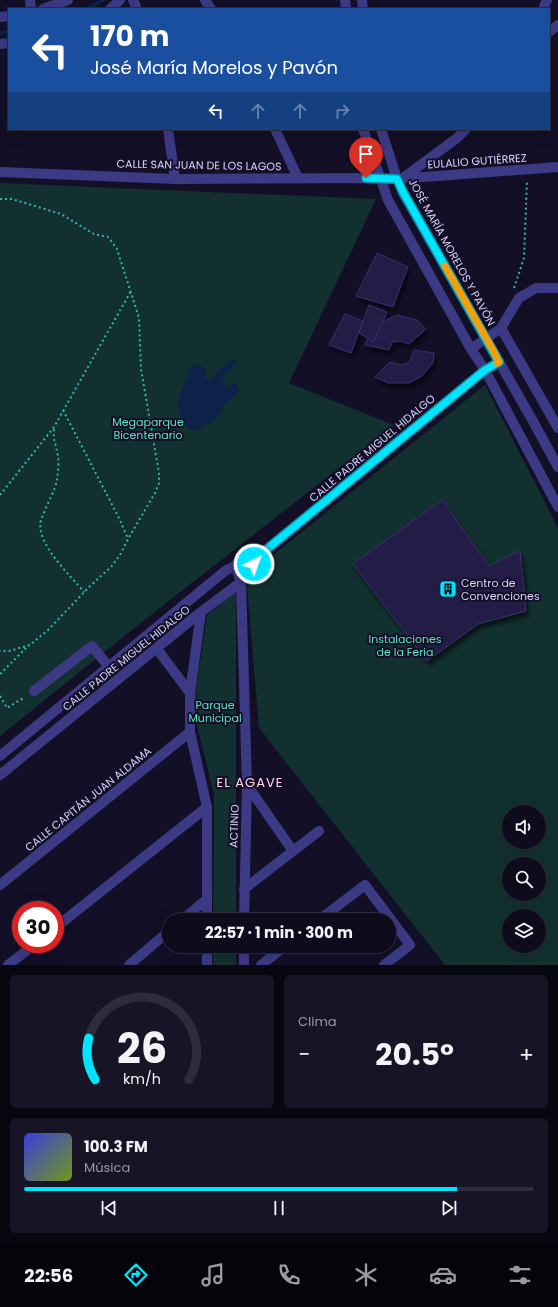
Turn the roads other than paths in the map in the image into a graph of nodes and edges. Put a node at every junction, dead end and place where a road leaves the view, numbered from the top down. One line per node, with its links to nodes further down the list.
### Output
1 (68, 0): 3 (street)
2 (120, 0): 4 (street)
3 (46, 8)
4 (111, 8)
5 (558, 24): 6 (street)
6 (550, 31)
7 (168, 130): 16 (street)
8 (275, 130): 14 (street)
9 (363, 130): 15 (street)
10 (381, 130): 17 (street, JOSÉ MARÍA MORELOS Y PAVÓN)
11 (465, 130): 17 (street)
12 (558, 167): 17 (street, EULALIO GUTIÉRREZ)
13 (0, 172): 16 (street, CALLE SAN JUAN DE LOS LAGOS)
14 (298, 178): 15 (street, CALLE SAN JUAN DE LOS LAGOS); 16 (street, CALLE SAN JUAN DE LOS LAGOS)
15 (379, 178): 17 (street, CALLE SAN JUAN DE LOS LAGOS); 21 (street)
16 (175, 179)
17 (400, 179): 20 (street, JOSÉ MARÍA MORELOS Y PAVÓN)
18 (558, 288): 19 (street)
19 (501, 328): 20 (street); 24 (street)
20 (487, 339): 21 (street); 22 (street, JOSÉ MARÍA MORELOS Y PAVÓN)
21 (471, 349): 23 (street)
22 (499, 362): 23 (street, CALLE PADRE MIGUEL HIDALGO); 25 (street, JOSÉ MARÍA MORELOS Y PAVÓN)
23 (485, 370): 26 (street); 27 (street, CALLE PADRE MIGUEL HIDALGO)
24 (558, 428)
25 (558, 467)
26 (558, 507)
27 (261, 554): 28 (street, CALLE PADRE MIGUEL HIDALGO); 29 (street, CALLE PADRE MIGUEL HIDALGO)
28 (235, 565): 29 (street, ACTINIO); 32 (street, CALLE PADRE MIGUEL HIDALGO)
29 (241, 582): 30 (street, CALLE PADRE MIGUEL HIDALGO); 40 (street, ACTINIO)
30 (202, 612): 31 (street, CALLE PADRE MIGUEL HIDALGO); 34 (street)
31 (157, 649): 34 (street); 38 (street, CALLE PADRE MIGUEL HIDALGO)
32 (109, 667): 33 (street); 36 (street, CALLE PADRE MIGUEL HIDALGO)
33 (34, 691)
34 (190, 693): 35 (street)
35 (190, 732): 41 (street); 44 (street, CALLE CAPITÁN JUAN ALDAMA)
36 (15, 744): 37 (street, CALLE PADRE MIGUEL HIDALGO); 38 (street)
37 (0, 756)
38 (24, 756): 39 (street, CALLE PADRE MIGUEL HIDALGO)
39 (0, 775)
40 (247, 786): 43 (street); 45 (street, ACTINIO)
41 (207, 807): 46 (street); 52 (street)
42 (319, 831): 43 (street)
43 (293, 851): 45 (street)
44 (0, 885)
45 (244, 890): 49 (street, ACTINIO)
46 (207, 899): 47 (street); 48 (street)
47 (190, 913)
48 (207, 913)
49 (244, 913)
50 (328, 913): 51 (street)
51 (386, 913)
52 (64, 921)
53 (396, 926): 64 (street)
54 (162, 937): 60 (street)
55 (23, 953): 59 (street)
56 (207, 953): 61 (street)
57 (244, 953): 62 (street)
58 (277, 953): 63 (street)
59 (8, 965)
60 (129, 965)
61 (208, 965)
62 (244, 965)
63 (261, 965)
64 (384, 965)

